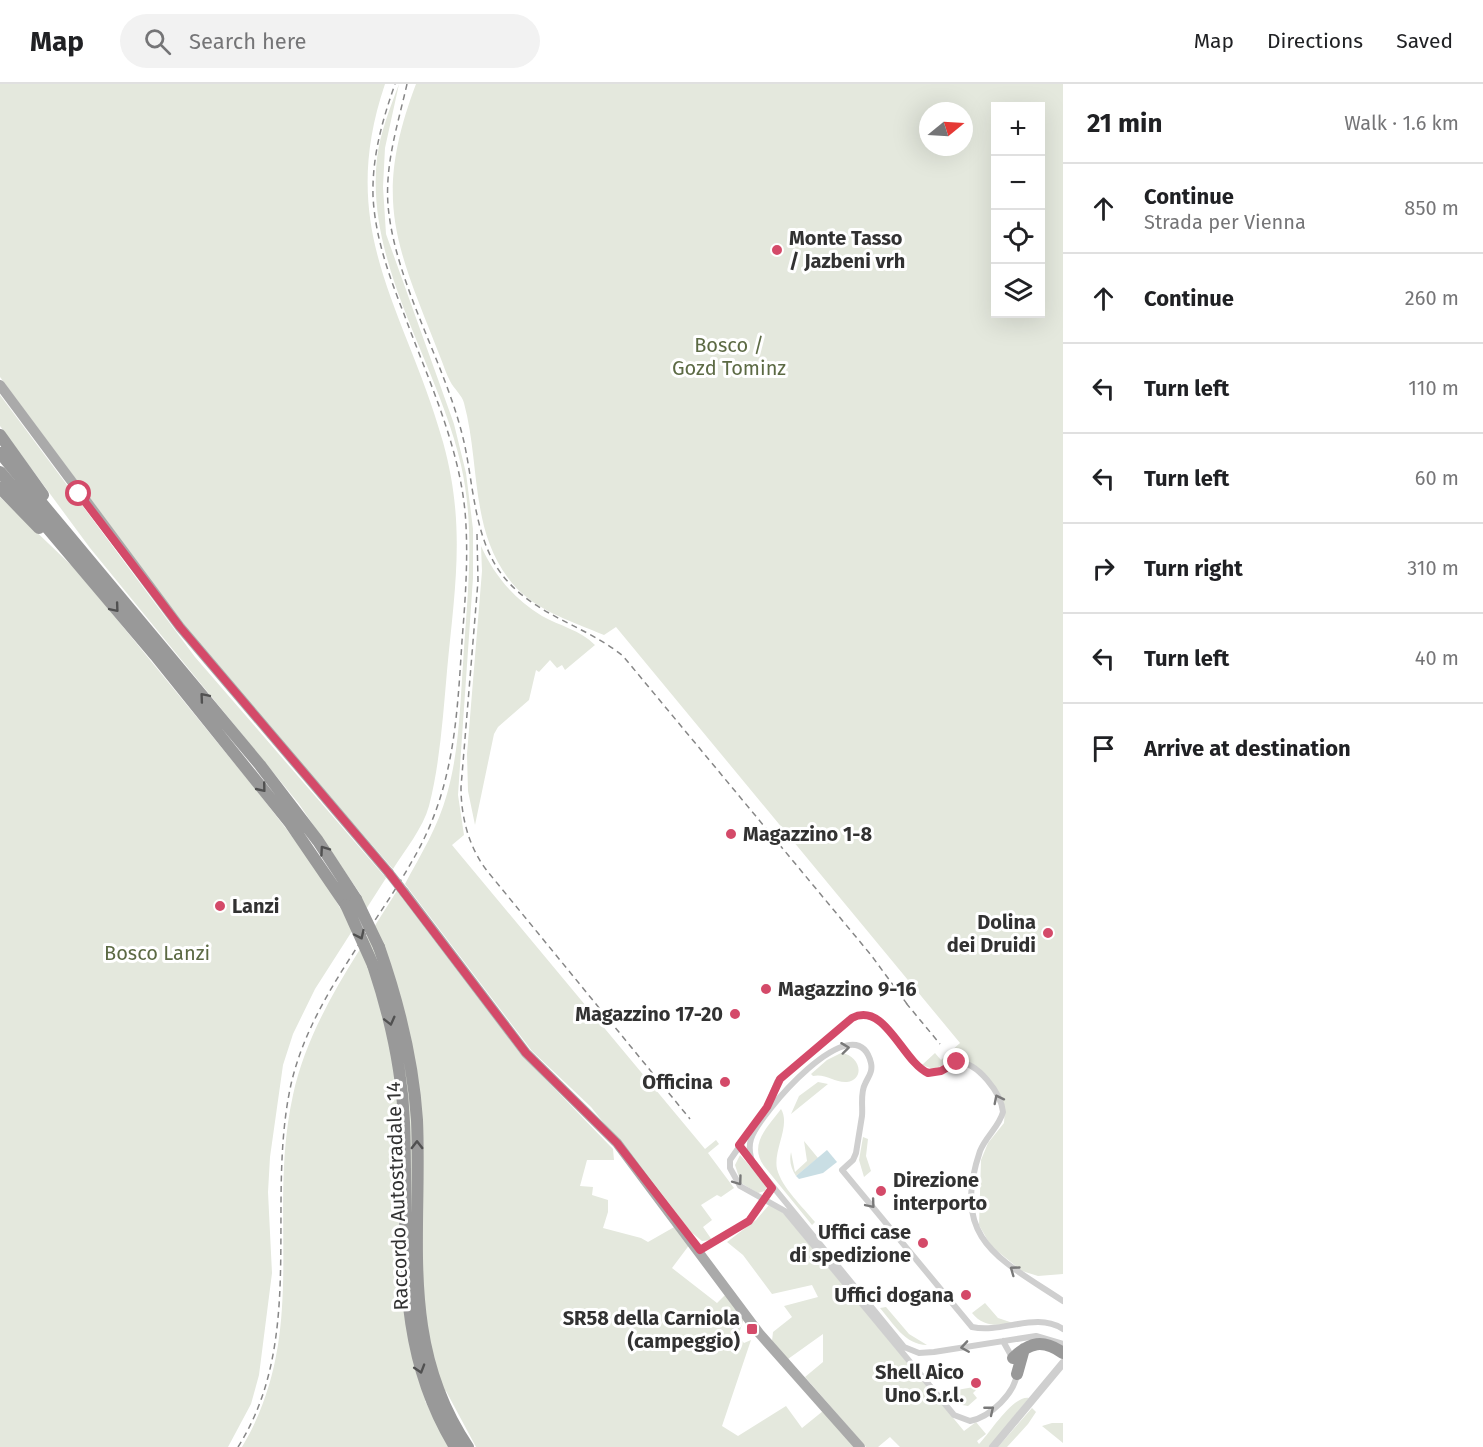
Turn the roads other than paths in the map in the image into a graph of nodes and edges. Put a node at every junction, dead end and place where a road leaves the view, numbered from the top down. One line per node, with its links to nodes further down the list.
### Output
1 (0, 385): 12 (main road, bridge)
2 (0, 435): 6 (highway)
3 (0, 453): 6 (highway)
4 (0, 472): 6 (highway)
5 (0, 488): 6 (highway)
6 (90, 566): 7 (highway, Raccordo Autostradale 14, one-way to 7); 7 (highway, Raccordo Autostradale 14, one-way to 6)
7 (351, 902): 15 (highway, Raccordo Autostradale 14, one-way to 15, bridge); 15 (highway, Raccordo Autostradale 14, one-way to 7, bridge)
8 (739, 1145): 9 (street); 11 (street, one-way to 11); 13 (street, one-way to 8)
9 (754, 1166): 10 (street); 14 (street, one-way to 14)
10 (772, 1188): 11 (street); 16 (street, one-way to 10)
11 (765, 1199): 12 (street); 22 (street, one-way to 22)
12 (700, 1250): 26 (main road)
13 (1063, 1301)
14 (1063, 1329)
15 (417, 1338): 23 (highway, Raccordo Autostradale 14)
16 (1003, 1341): 17 (street); 20 (street)
17 (1063, 1344)
18 (1024, 1348): 19 (highway); 20 (highway); 22 (highway)
19 (1063, 1353)
20 (1013, 1358): 22 (street)
21 (1063, 1363): 27 (street)
22 (1017, 1374)
23 (435, 1396): 24 (highway, Raccordo Autostradale 14); 25 (highway, Raccordo Autostradale 14)
24 (455, 1447)
25 (468, 1447)
26 (860, 1447)
27 (993, 1447)

